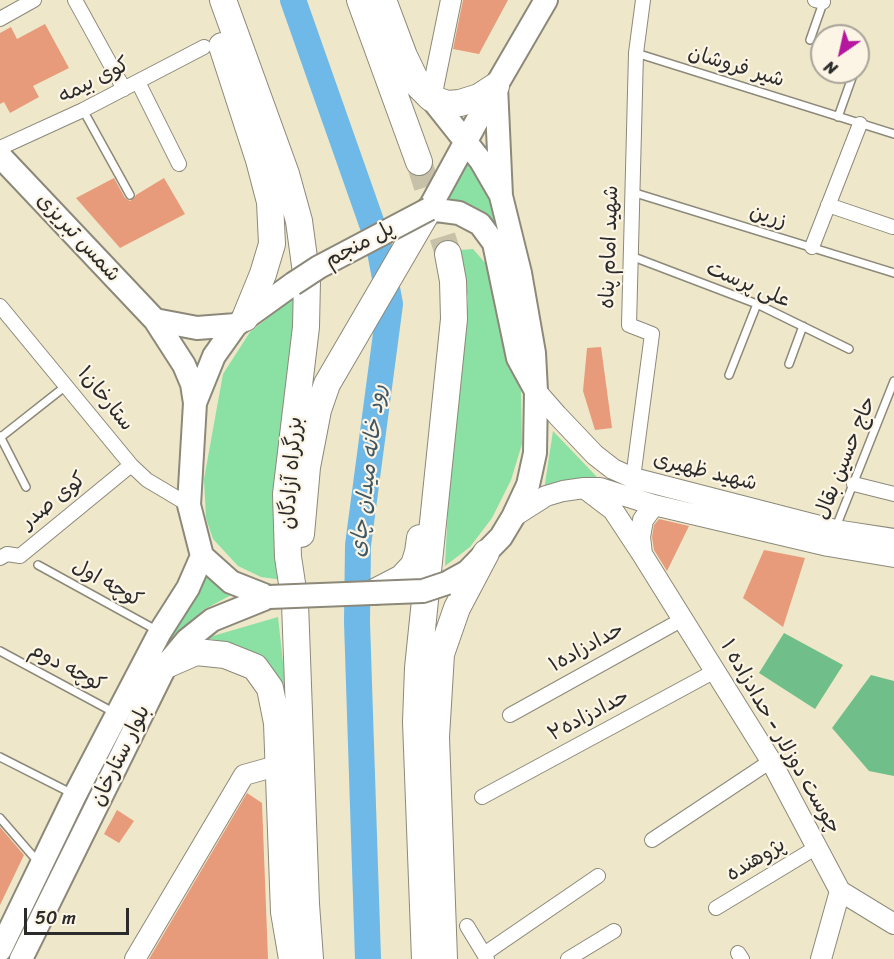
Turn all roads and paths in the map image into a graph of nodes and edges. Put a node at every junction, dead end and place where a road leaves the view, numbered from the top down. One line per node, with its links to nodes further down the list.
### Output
1 (34, 0): 11 (street)
2 (75, 0): 18 (street)
3 (207, 0): 41 (highway)
4 (223, 0): 71 (highway, بزرگراه آزادگان)
5 (360, 0): 27 (highway)
6 (383, 0): 19 (highway)
7 (451, 0): 19 (street)
8 (546, 0): 17 (main road)
9 (643, 0): 14 (street, شهید امام پناه)
10 (821, 1): 12 (lane)
11 (0, 19)
12 (815, 24)
13 (204, 48): 15 (street, کوی بیمه)
14 (636, 53): 21 (lane, شیر فروشان); 29 (street, شهید امام پناه)
15 (138, 82): 18 (street, کوی بیمه); 28 (street)
16 (850, 84): 21 (lane)
17 (496, 86): 19 (highway); 24 (main road); 31 (main road)
18 (124, 89): 20 (street, کوی بیمه)
19 (431, 98): 24 (main road)
20 (83, 110): 25 (street, کوی بیمه); 30 (lane)
21 (838, 117): 22 (lane, شیر فروشان)
22 (860, 124): 23 (lane, شیر فروشان); 32 (street)
23 (894, 134)
24 (465, 141): 31 (main road); 33 (main road)
25 (0, 148)
26 (0, 156): 40 (main road, شمس تبریزی)
27 (418, 162)
28 (179, 165)
29 (633, 192): 35 (lane, زرین); 36 (street, شهید امام پناه)
30 (130, 195)
31 (501, 196): 48 (main road)
32 (828, 205): 34 (street); 35 (street)
33 (429, 208): 41 (main road, پل منجم, bridge); 48 (main road); 71 (highway)
34 (893, 227)
35 (812, 247): 37 (lane, زرین)
36 (631, 256): 38 (lane, علی پرست); 52 (street, شهید امام پناه)
37 (894, 273)
38 (757, 304): 42 (lane, علی پرست); 45 (lane)
39 (0, 306): 47 (street, ستارخان۱)
40 (155, 320): 41 (main road); 49 (main road, شمس تبریزی)
41 (241, 322): 49 (main road)
42 (803, 326): 43 (lane, علی پرست); 44 (lane)
43 (849, 349)
44 (789, 364)
45 (729, 375)
46 (894, 381): 53 (lane, حاج حسین بقال)
47 (67, 385): 50 (lane); 51 (street, ستارخان۱)
48 (536, 391): 52 (street, شهید ظهیری); 59 (main road)
49 (195, 403): 57 (main road)
50 (0, 436): 54 (lane)
51 (131, 465): 57 (street, ستارخان۱); 65 (street, کوی صدر)
52 (633, 478): 60 (street, شهید ظهیری)
53 (854, 484): 56 (street); 60 (lane, حاج حسین بقال)
54 (26, 487)
55 (584, 488): 58 (street, شهید ظهیری); 59 (street, شهید ظهیری); 64 (street, چوست دوزلار - حدادزاده ۱)
56 (894, 494)
57 (189, 505): 66 (main road)
58 (654, 505): 60 (street, شهید ظهیری); 64 (street)
59 (513, 517): 63 (main road)
60 (831, 538): 61 (street, شهید ظهیری); 67 (street, شهید ظهیری)
61 (894, 539)
62 (0, 541): 65 (street)
63 (486, 553): 69 (main road, bridge); 101 (highway)
64 (642, 554): 72 (street, چوست دوزلار - حدادزاده ۱)
65 (3, 556)
66 (202, 556): 70 (main road); 73 (main road, بلوار ستارخان)
67 (894, 557)
68 (38, 565): 73 (lane, کوچه اول)
69 (375, 592): 70 (main road, bridge); 100 (highway)
70 (269, 597): 75 (main road, بلوار ستارخان)
71 (294, 603): 99 (highway, بزرگراه آزادگان)
72 (682, 619): 76 (street, چوست دوزلار - حدادزاده ۱); 78 (street, حدادزاده۱)
73 (160, 632): 77 (main road, بلوار ستارخان)
74 (0, 651): 77 (lane, کوچه دوم)
75 (166, 665): 81 (highway); 96 (main road, بلوار ستارخان)
76 (715, 671): 80 (street, چوست دوزلار - حدادزاده ۱); 83 (street, حدادزاده۲)
77 (118, 714): 82 (main road, بلوار ستارخان)
78 (510, 715)
79 (0, 757): 82 (lane)
80 (771, 761): 85 (street); 86 (street, چوست دوزلار - حدادزاده ۱)
81 (279, 765): 97 (street); 98 (highway)
82 (75, 795): 87 (main road, بلوار ستارخان)
83 (482, 797)
84 (0, 818): 87 (lane)
85 (652, 840)
86 (817, 847): 89 (street, چوست دوزلار - حدادزاده ۱); 90 (street, پژوهنده)
87 (41, 865): 94 (main road, بلوار ستارخان)
88 (598, 876): 95 (street)
89 (840, 891): 91 (street); 103 (street)
90 (716, 909)
91 (894, 924)
92 (467, 926): 95 (street)
93 (614, 931): 102 (street)
94 (0, 950)
95 (485, 956)
96 (21, 959)
97 (135, 959)
98 (292, 959)
99 (310, 959)
100 (425, 959)
101 (444, 959)
102 (568, 959)
103 (821, 959)

